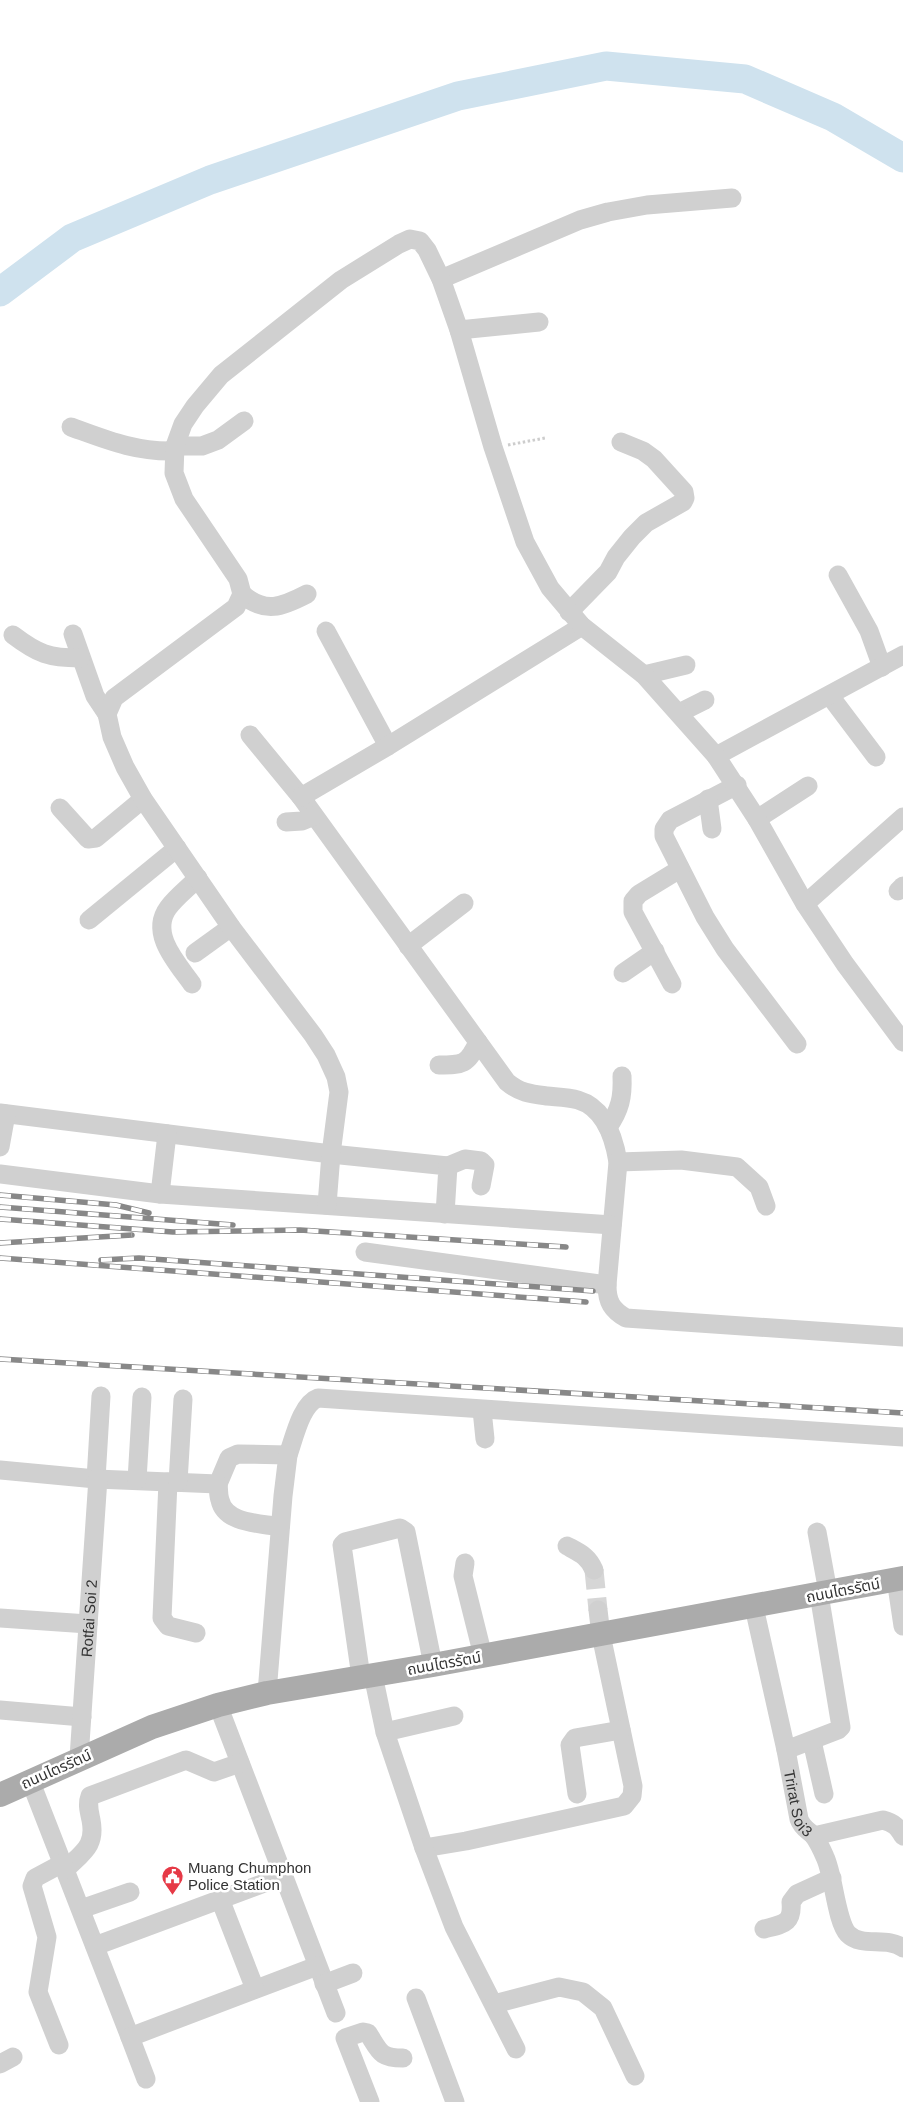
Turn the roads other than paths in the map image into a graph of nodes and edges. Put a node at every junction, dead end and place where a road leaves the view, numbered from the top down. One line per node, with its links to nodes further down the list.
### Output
1 (732, 198): 2 (street)
2 (442, 279): 4 (street); 8 (street)
3 (539, 322): 4 (street)
4 (459, 330): 12 (street)
5 (244, 421): 8 (street)
6 (72, 427): 8 (street)
7 (621, 442): 12 (street)
8 (175, 448): 10 (street)
9 (838, 575): 20 (street)
10 (242, 594): 11 (street); 25 (street)
11 (307, 594)
12 (569, 612): 13 (street)
13 (582, 626): 21 (street); 27 (street)
14 (326, 632): 27 (street)
15 (73, 634): 18 (street)
16 (13, 635): 18 (street)
17 (903, 655): 20 (street)
18 (80, 658): 25 (street)
19 (686, 665): 21 (street)
20 (882, 667): 22 (street)
21 (644, 675): 24 (street)
22 (830, 696): 28 (street); 29 (street)
23 (706, 700): 24 (street)
24 (680, 713): 28 (street)
25 (107, 714): 33 (street)
26 (250, 735): 32 (street)
27 (388, 746): 32 (street)
28 (716, 756): 30 (street)
29 (876, 757)
30 (737, 785): 34 (street); 38 (street)
31 (808, 786): 38 (street)
32 (301, 797): 36 (street)
33 (143, 799): 35 (street); 41 (street)
34 (708, 799): 40 (street); 42 (street)
35 (60, 808)
36 (314, 816): 39 (street); 48 (street)
37 (903, 817): 45 (street)
38 (757, 819): 45 (street)
39 (286, 822)
40 (712, 829)
41 (177, 848): 43 (street); 46 (street)
42 (680, 869): 49 (street); 56 (street)
43 (198, 878): 47 (street); 52 (street)
44 (464, 903): 48 (street)
45 (804, 904): 55 (street)
46 (89, 920)
47 (232, 927): 50 (street); 63 (street)
48 (408, 946): 54 (street)
49 (655, 951): 51 (street); 53 (street)
50 (195, 953)
51 (623, 973)
52 (192, 984)
53 (672, 984)
54 (478, 1042): 57 (street); 60 (street)
55 (903, 1042)
56 (797, 1044)
57 (439, 1065)
58 (622, 1076): 60 (street)
59 (3, 1114): 61 (street); 62 (street)
60 (608, 1126): 64 (street)
61 (167, 1134): 63 (street); 68 (street)
62 (0, 1147)
63 (331, 1154): 65 (street); 69 (street)
64 (618, 1162): 70 (street); 72 (street)
65 (448, 1166): 67 (street); 71 (street)
66 (0, 1174): 68 (street)
67 (482, 1186)
68 (160, 1194): 69 (street)
69 (327, 1205): 71 (street)
70 (766, 1206)
71 (445, 1214): 72 (street)
72 (612, 1225): 74 (street)
73 (365, 1252): 74 (street)
74 (607, 1285): 75 (street)
75 (903, 1336)
76 (100, 1396): 84 (street, Rotfai Soi 2)
77 (142, 1397): 85 (street)
78 (183, 1399): 86 (street)
79 (482, 1410): 80 (street); 81 (street); 82 (street)
80 (903, 1437)
81 (485, 1439)
82 (288, 1455): 87 (street); 88 (street)
83 (0, 1470): 84 (street)
84 (97, 1478): 85 (street); 98 (street, Rotfai Soi 2)
85 (137, 1480): 86 (street)
86 (173, 1482): 87 (street); 100 (street)
87 (218, 1484): 88 (street)
88 (280, 1527): 105 (street)
89 (817, 1532): 94 (street)
90 (568, 1546): 92 (street)
91 (465, 1563): 102 (street)
92 (594, 1570)
93 (900, 1579): 94 (main road, ถนนไตรรัตน์); 99 (street)
94 (824, 1593): 95 (main road, ถนนไตรรัตน์); 112 (street)
95 (754, 1607): 101 (main road, ถนนไตรรัตน์); 113 (street, Trirat Soi3)
96 (598, 1610): 101 (street)
97 (0, 1618): 98 (street)
98 (88, 1624): 108 (street, Rotfai Soi 2)
99 (903, 1626)
100 (196, 1633)
101 (601, 1635): 102 (main road, ถนนไตรรัตน์); 110 (street)
102 (483, 1656): 103 (main road, ถนนไตรรัตน์)
103 (433, 1665): 104 (main road, ถนนไตรรัตน์); 104 (street)
104 (367, 1676): 105 (main road, ถนนไตรรัตน์); 111 (street)
105 (267, 1693): 106 (main road, ถนนไตรรัตน์)
106 (218, 1705): 114 (main road, ถนนไตรรัตน์); 115 (street)
107 (0, 1710): 108 (street)
108 (82, 1716): 114 (street, Rotfai Soi 2)
109 (454, 1716): 111 (street)
110 (621, 1730): 117 (street); 122 (street)
111 (385, 1732): 122 (street)
112 (812, 1741): 113 (street); 118 (street)
113 (786, 1750): 120 (street, Trirat Soi3)
114 (79, 1758): 116 (main road, ถนนไตรรัตน์)
115 (240, 1763): 123 (street); 124 (street)
116 (30, 1780): 119 (main road, ถนนไตรรัตน์); 123 (street)
117 (578, 1794)
118 (824, 1794)
119 (0, 1795)
120 (814, 1836): 121 (street); 125 (street, Trirat Soi3)
121 (903, 1836)
122 (424, 1848): 137 (street)
123 (64, 1866): 128 (street); 140 (street)
124 (283, 1876): 127 (street); 132 (street)
125 (832, 1878): 129 (street); 131 (street, Trirat Soi3)
126 (130, 1892): 128 (street)
127 (220, 1899): 130 (street); 135 (street)
128 (81, 1909): 130 (street)
129 (764, 1929)
130 (95, 1946): 139 (street)
131 (903, 1948)
132 (317, 1966): 134 (street); 135 (street)
133 (353, 1973): 134 (street)
134 (324, 1984): 138 (street)
135 (255, 1989): 139 (street)
136 (416, 1998): 146 (street)
137 (494, 2004): 141 (street); 143 (street)
138 (336, 2013)
139 (130, 2037): 144 (street)
140 (59, 2045)
141 (516, 2050)
142 (403, 2058): 145 (street)
143 (635, 2076)
144 (146, 2078)
145 (370, 2102)
146 (455, 2102)

